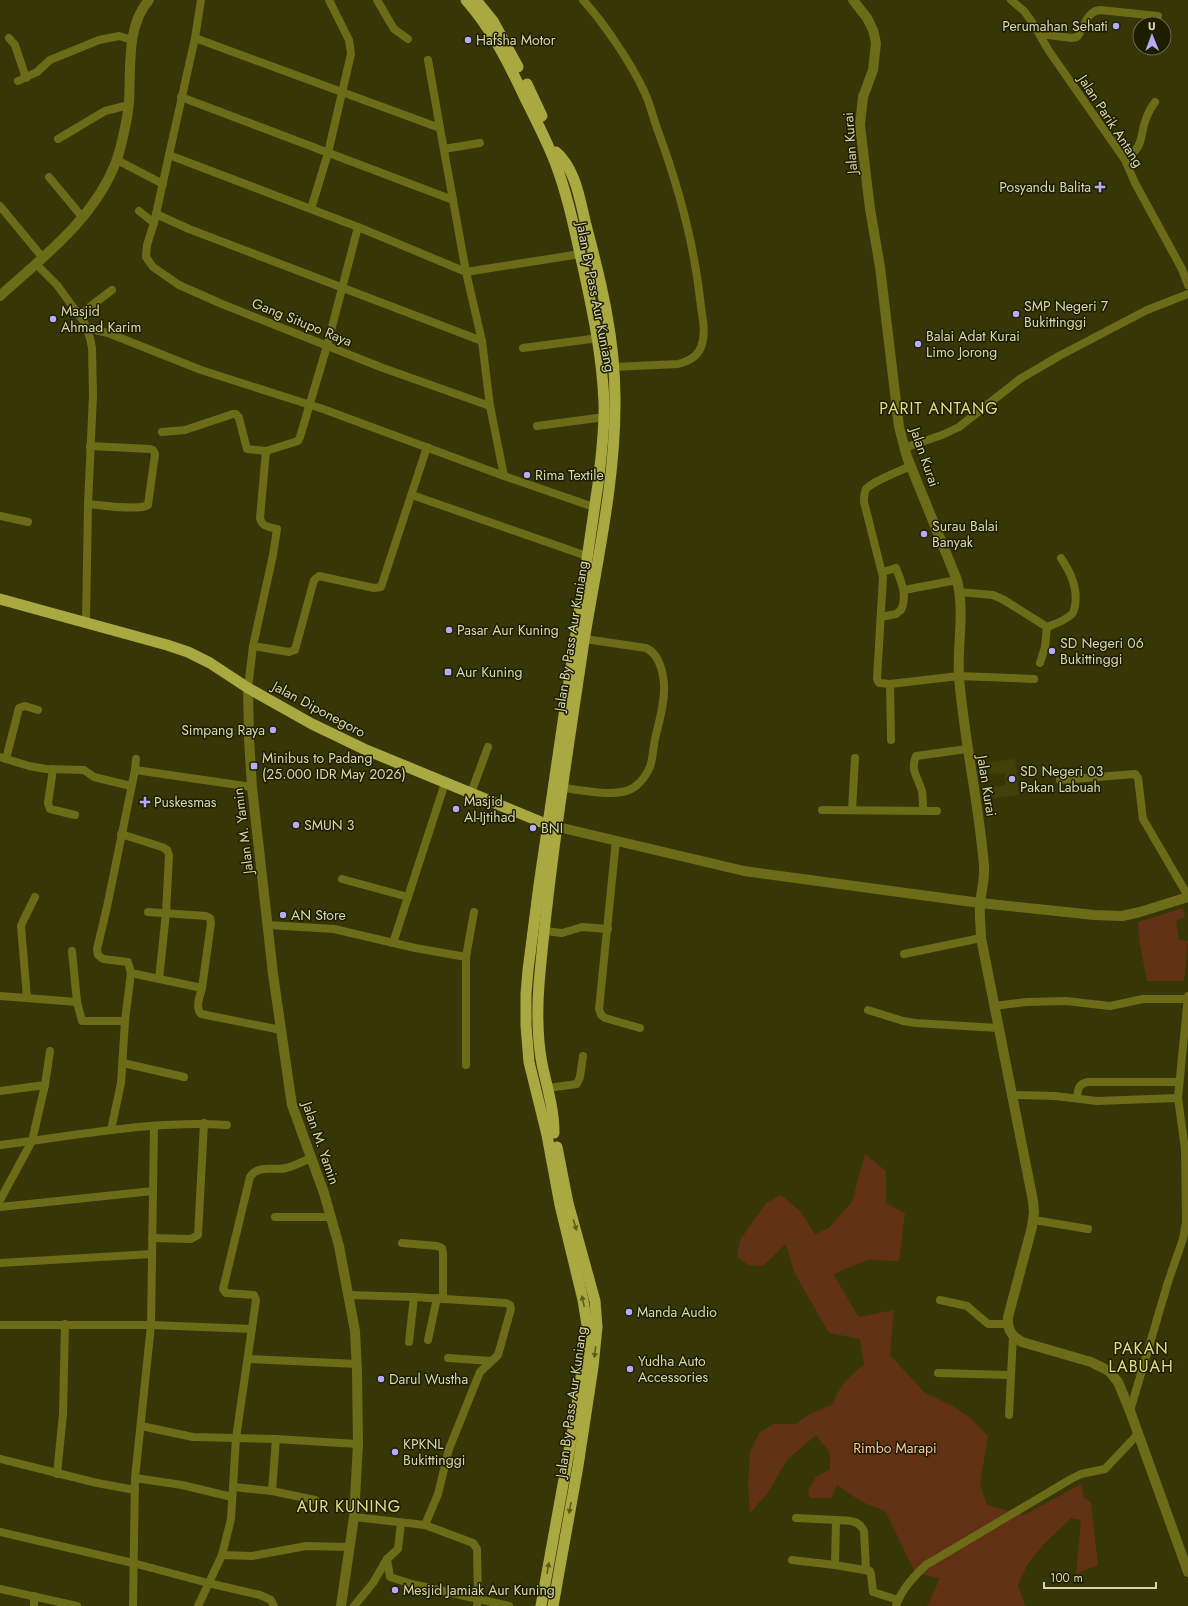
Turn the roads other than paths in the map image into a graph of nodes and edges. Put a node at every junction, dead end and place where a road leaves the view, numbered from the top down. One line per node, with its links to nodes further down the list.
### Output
1 (149, 0): 16 (street)
2 (201, 0): 14 (street, Gang Situpo Raya)
3 (329, 0): 18 (street)
4 (377, 0): 15 (street)
5 (466, 0): 10 (highway, Jalan By Pass Aur Kuniang)
6 (476, 0): 10 (highway, Jalan By Pass Aur Kuniang)
7 (583, 0): 55 (street)
8 (853, 0): 63 (street, Jalan Kurai)
9 (1011, 0): 12 (street, Jalan Parik Antang)
10 (481, 11): 27 (highway, Jalan By Pass Aur Kuniang)
11 (1158, 16): 12 (street)
12 (1040, 34): 30 (street, Jalan Parik Antang)
13 (9, 38): 16 (street)
14 (195, 38): 18 (street); 19 (street, Gang Situpo Raya)
15 (408, 39)
16 (132, 40): 21 (street)
17 (428, 60): 22 (street)
18 (342, 92): 22 (street); 26 (street)
19 (181, 97): 26 (street); 28 (street, Gang Situpo Raya)
20 (1155, 102): 30 (street)
21 (129, 105): 23 (street); 29 (street)
22 (440, 128): 25 (street)
23 (58, 138)
24 (480, 143): 25 (street)
25 (444, 149): 33 (street)
26 (328, 153): 33 (street); 35 (street)
27 (554, 153): 41 (highway, Jalan By Pass Aur Kuniang); 55 (highway, Jalan By Pass Aur Kuniang); 162 (highway, Jalan By Pass Aur Kuniang)
28 (169, 155): 32 (street, Gang Situpo Raya); 35 (street)
29 (117, 160): 32 (street); 38 (street)
30 (1125, 160): 44 (street, Jalan Parik Antang)
31 (49, 177): 38 (street)
32 (163, 184): 37 (street, Gang Situpo Raya)
33 (452, 200): 43 (street)
34 (0, 206): 42 (street)
35 (310, 209): 40 (street)
36 (139, 211): 39 (street)
37 (156, 214): 39 (street, Gang Situpo Raya); 45 (street)
38 (82, 218): 42 (street)
39 (154, 223): 53 (street, Gang Situpo Raya)
40 (358, 227): 43 (street); 45 (street)
41 (574, 255): 43 (street); 51 (highway, Jalan By Pass Aur Kuniang)
42 (40, 261): 48 (street); 49 (street)
43 (466, 272): 52 (street)
44 (1188, 285)
45 (342, 288): 52 (street); 53 (street)
46 (112, 290): 49 (street)
47 (1188, 294): 63 (street)
48 (0, 296)
49 (79, 315): 50 (street)
50 (88, 328): 56 (street); 61 (street)
51 (591, 339): 54 (street); 58 (highway, Jalan By Pass Aur Kuniang)
52 (482, 341): 57 (street)
53 (327, 346): 56 (street); 57 (street, Gang Situpo Raya)
54 (523, 348)
55 (614, 367): 82 (highway, Jalan By Pass Aur Kuniang)
56 (311, 405): 62 (street); 64 (street)
57 (490, 406): 66 (street)
58 (598, 418): 59 (street); 69 (highway, Jalan By Pass Aur Kuniang)
59 (537, 426)
60 (162, 432): 64 (street)
61 (90, 446): 68 (street); 68 (street)
62 (427, 447): 66 (street); 67 (street)
63 (904, 448): 65 (street, Jalan Kurai)
64 (266, 451): 83 (street)
65 (911, 466): 74 (street); 75 (street, Jalan Kurai)
66 (504, 476): 69 (street)
67 (412, 495): 72 (street); 83 (street)
68 (88, 504): 80 (street)
69 (588, 505): 72 (highway, Jalan By Pass Aur Kuniang)
70 (0, 516): 71 (street)
71 (28, 522)
72 (581, 554): 90 (highway, Jalan By Pass Aur Kuniang)
73 (1061, 558): 81 (street)
74 (882, 572): 76 (street); 79 (street)
75 (957, 580): 76 (street); 77 (street, Jalan Kurai)
76 (904, 590): 79 (street)
77 (959, 592): 81 (street); 85 (street, Jalan Kurai)
78 (0, 599): 80 (highway, Jalan Diponegoro)
79 (881, 617): 87 (street)
80 (86, 622): 88 (highway, Jalan Diponegoro)
81 (1047, 627): 84 (street)
82 (585, 639): 91 (highway, Jalan By Pass Aur Kuniang); 104 (street)
83 (253, 646): 88 (street)
84 (1040, 663)
85 (959, 676): 86 (street); 87 (street); 94 (street, Jalan Kurai)
86 (1034, 679)
87 (890, 684): 92 (street)
88 (248, 688): 101 (highway, Jalan Diponegoro); 103 (street, Jalan M. Yamin)
89 (38, 710): 95 (street)
90 (557, 718): 91 (highway); 111 (highway, Jalan By Pass Aur Kuniang)
91 (573, 721): 104 (highway, Jalan By Pass Aur Kuniang)
92 (892, 740)
93 (488, 748): 105 (street)
94 (967, 749): 108 (street); 119 (street, Jalan Kurai)
95 (3, 758): 98 (street)
96 (855, 758): 107 (street)
97 (136, 759): 99 (street)
98 (53, 769): 102 (street); 110 (street)
99 (135, 770): 102 (street); 103 (street)
100 (1060, 780): 117 (street)
101 (445, 783): 105 (highway, Jalan Diponegoro); 116 (street)
102 (131, 786): 113 (street)
103 (252, 787): 123 (street, Jalan M. Yamin)
104 (563, 788): 112 (highway, Jalan By Pass Aur Kuniang)
105 (470, 793): 111 (highway, Jalan Diponegoro)
106 (822, 810): 107 (street)
107 (852, 810): 108 (street)
108 (923, 810): 109 (street)
109 (937, 811)
110 (75, 815)
111 (541, 822): 162 (highway, Jalan By Pass Aur Kuniang)
112 (558, 826): 114 (street); 125 (highway, Jalan By Pass Aur Kuniang)
113 (122, 834): 122 (street); 131 (street)
114 (616, 840): 119 (street); 124 (street)
115 (342, 879): 116 (street)
116 (408, 897): 127 (street)
117 (1188, 897): 119 (street)
118 (35, 898): 136 (street)
119 (980, 903): 126 (street, Jalan Kurai)
120 (148, 912): 122 (street)
121 (474, 912): 130 (street)
122 (166, 913): 132 (street); 133 (street)
123 (268, 925): 127 (street); 144 (street, Jalan M. Yamin)
124 (608, 930): 125 (street); 142 (street)
125 (545, 931): 153 (highway, Jalan By Pass Aur Kuniang)
126 (981, 938): 129 (street); 139 (street, Jalan Kurai)
127 (393, 943): 130 (street)
128 (72, 951): 138 (street)
129 (904, 954)
130 (466, 957): 149 (street)
131 (131, 973): 132 (street); 141 (street)
132 (159, 980): 133 (street)
133 (202, 988): 144 (street)
134 (0, 996): 136 (street)
135 (1188, 996): 137 (street)
136 (27, 998): 138 (street)
137 (1188, 1000): 139 (street); 146 (street)
138 (77, 1002): 141 (street)
139 (994, 1006): 143 (street, Jalan Kurai)
140 (868, 1010): 143 (street)
141 (125, 1021): 148 (street)
142 (640, 1028)
143 (998, 1028): 155 (street, Jalan Kurai)
144 (280, 1030): 166 (street, Jalan M. Yamin)
145 (50, 1051): 152 (street)
146 (1185, 1055): 151 (street)
147 (582, 1056): 153 (street)
148 (123, 1063): 150 (street); 161 (street)
149 (466, 1065)
150 (184, 1077)
151 (1179, 1082): 156 (street); 157 (street)
152 (45, 1085): 154 (street); 163 (street)
153 (548, 1088): 162 (highway, Jalan By Pass Aur Kuniang)
154 (0, 1091)
155 (1011, 1095): 156 (street); 172 (street, Jalan Kurai)
156 (1077, 1098): 157 (street)
157 (1178, 1098): 165 (street)
158 (204, 1123): 159 (street); 160 (street); 174 (street)
159 (227, 1125)
160 (154, 1126): 161 (street); 167 (street)
161 (112, 1130): 163 (street)
162 (550, 1134): 206 (highway, Jalan By Pass Aur Kuniang)
163 (32, 1141): 164 (street); 168 (street)
164 (0, 1145)
165 (1187, 1149): 196 (street)
166 (311, 1158): 171 (street, Jalan M. Yamin); 186 (street)
167 (153, 1191): 169 (street); 174 (street)
168 (0, 1200)
169 (0, 1206)
170 (275, 1217): 171 (street)
171 (331, 1217): 178 (street, Jalan M. Yamin)
172 (1034, 1220): 173 (street); 183 (street)
173 (1088, 1229)
174 (152, 1238): 176 (street)
175 (402, 1243): 180 (street)
176 (152, 1254): 177 (street); 185 (street)
177 (0, 1263)
178 (349, 1295): 179 (street); 193 (street, Jalan M. Yamin)
179 (414, 1297): 180 (street); 189 (street)
180 (440, 1298): 188 (street); 192 (street)
181 (940, 1300): 183 (street)
182 (65, 1324): 184 (street); 185 (street); 204 (street)
183 (1008, 1324): 187 (street)
184 (0, 1325)
185 (151, 1325): 186 (street); 198 (street)
186 (252, 1329): 191 (street)
187 (1013, 1336): 195 (street); 196 (street)
188 (428, 1340)
189 (409, 1342)
190 (448, 1358): 192 (street)
191 (248, 1359): 193 (street); 200 (street)
192 (491, 1361): 216 (street)
193 (357, 1364): 202 (street, Jalan M. Yamin)
194 (938, 1373): 195 (street)
195 (1010, 1375): 197 (street)
196 (1130, 1411): 199 (street)
197 (1009, 1415)
198 (141, 1426): 200 (street); 205 (street)
199 (1138, 1434): 225 (street); 230 (street)
200 (236, 1438): 201 (street); 207 (street)
201 (276, 1439): 202 (street); 209 (street)
202 (358, 1444): 212 (street, Jalan M. Yamin)
203 (0, 1459): 204 (street)
204 (57, 1474): 208 (street)
205 (136, 1478): 208 (street); 210 (street)
206 (570, 1482): 239 (highway, Jalan By Pass Aur Kuniang, one-way to 206); 240 (highway, Jalan By Pass Aur Kuniang, one-way to 240)
207 (233, 1487): 209 (street); 210 (street)
208 (135, 1490): 222 (street)
209 (272, 1491): 211 (street)
210 (232, 1497): 219 (street)
211 (315, 1500)
212 (354, 1517): 215 (street); 218 (street, Jalan M. Yamin)
213 (796, 1518): 214 (street)
214 (836, 1520): 223 (street); 224 (street)
215 (401, 1523): 216 (street); 220 (street)
216 (425, 1525): 229 (street)
217 (0, 1532): 222 (street)
218 (350, 1547): 219 (street); 236 (street, Jalan M. Yamin)
219 (222, 1555): 226 (street)
220 (387, 1559): 229 (street); 237 (street)
221 (792, 1560): 223 (street)
222 (133, 1563): 226 (street); 233 (street)
223 (835, 1565): 224 (street)
224 (866, 1570): 230 (street)
225 (1188, 1572)
226 (208, 1583): 234 (street); 235 (street)
227 (0, 1589): 228 (street)
228 (34, 1596): 231 (street); 232 (street)
229 (477, 1602): 238 (street)
230 (897, 1603)
231 (34, 1606)
232 (77, 1606)
233 (133, 1606)
234 (198, 1606)
235 (274, 1606)
236 (341, 1606)
237 (354, 1606)
238 (509, 1606)
239 (541, 1606)
240 (553, 1606)

